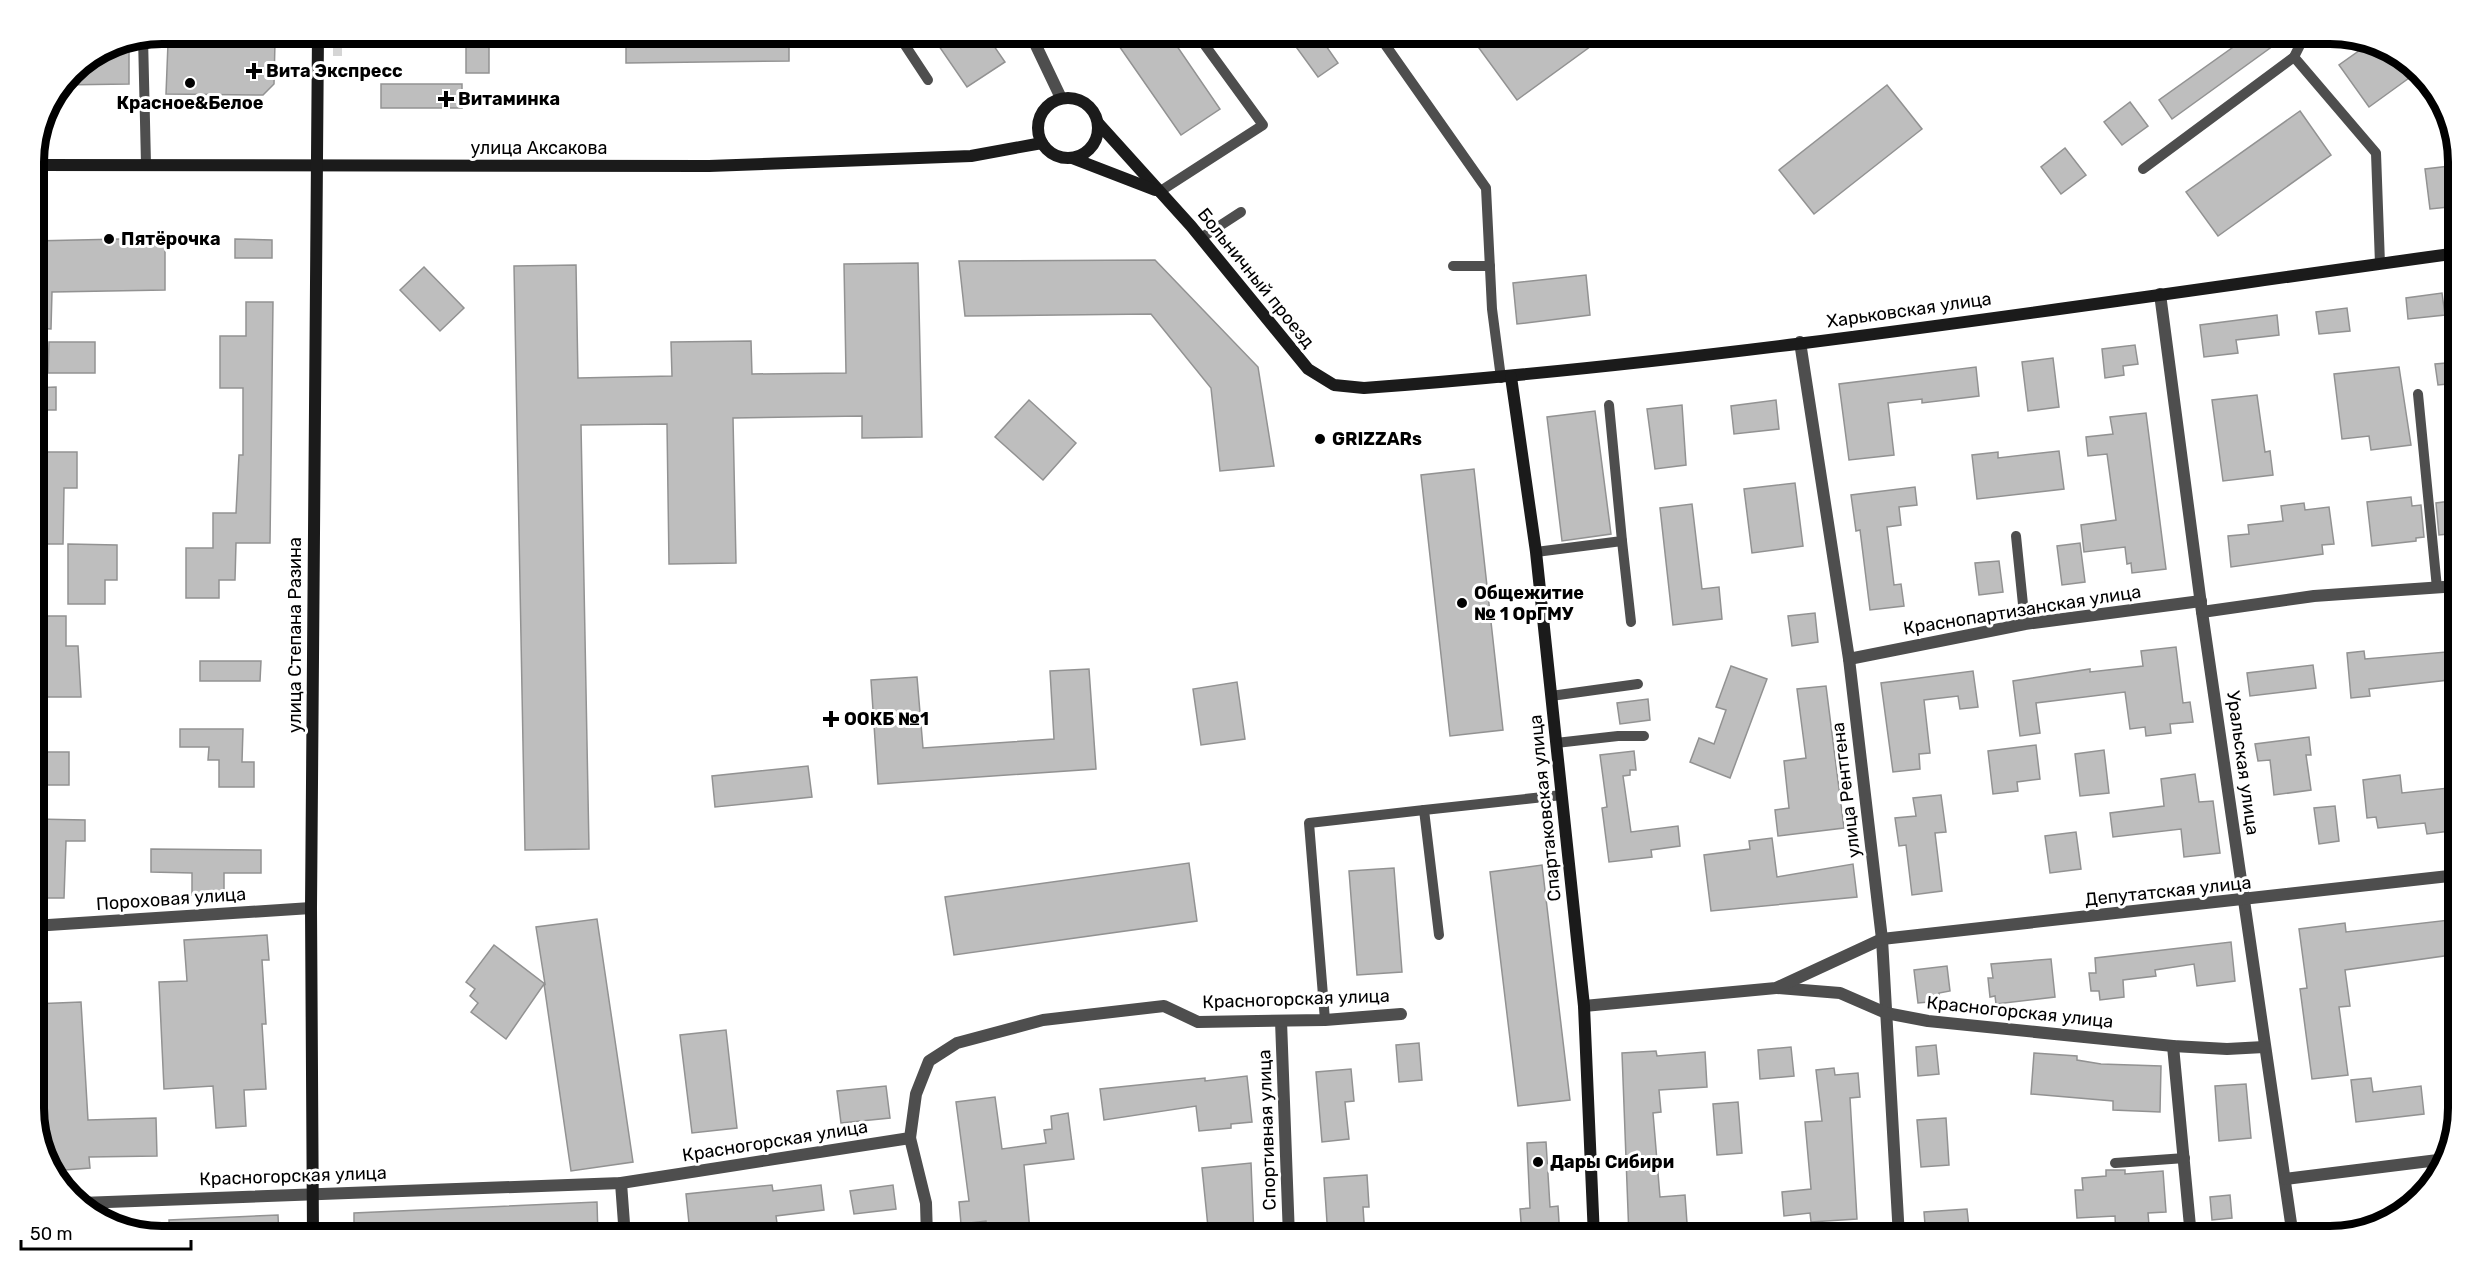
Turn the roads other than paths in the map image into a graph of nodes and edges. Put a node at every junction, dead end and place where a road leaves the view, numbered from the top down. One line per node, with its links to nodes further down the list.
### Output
1 (318, 44): 16 (street, улица Степана Разина)
2 (904, 44): 9 (lane)
3 (1035, 44): 10 (street)
4 (1204, 44): 18 (lane)
5 (1385, 44): 24 (lane)
6 (2300, 44): 8 (lane)
7 (143, 45): 14 (lane)
8 (2294, 57): 17 (lane); 22 (lane)
9 (928, 80)
10 (1061, 98): 11 (street); 12 (street)
11 (1098, 123): 13 (street); 18 (street, Больничный проезд)
12 (1042, 143): 13 (street); 16 (street, улица Аксакова)
13 (1072, 158): 18 (street, Больничный проезд)
14 (146, 164): 15 (street, улица Аксакова); 16 (street, улица Аксакова)
15 (44, 165)
16 (319, 166): 48 (street, улица Степана Разина)
17 (2143, 169)
18 (1159, 192): 20 (street, Больничный проезд)
19 (1241, 212): 20 (lane)
20 (1201, 238): 28 (street, Больничный проезд)
21 (2447, 255): 22 (street, Харьковская улица)
22 (2380, 264): 25 (street, Харьковская улица)
23 (1453, 266): 24 (lane)
24 (1490, 266): 27 (lane)
25 (2160, 294): 26 (street, Харьковская улица); 36 (street, Уральская улица)
26 (1800, 342): 27 (street, Харьковская улица); 39 (street, улица Рентгена)
27 (1506, 378): 28 (street, Харьковская улица); 33 (street, Спартаковская улица)
28 (1364, 388)
29 (2418, 394): 35 (lane)
30 (1608, 405): 32 (lane)
31 (2016, 536): 38 (lane)
32 (1622, 541): 33 (lane); 37 (lane)
33 (1536, 552): 41 (street, Спартаковская улица)
34 (2447, 587): 35 (street, Краснопартизанская улица)
35 (2437, 588): 36 (street, Краснопартизанская улица)
36 (2202, 606): 38 (street, Краснопартизанская улица); 47 (street, Уральская улица)
37 (1631, 622)
38 (2025, 624): 39 (street, Краснопартизанская улица)
39 (1849, 659): 51 (street, улица Рентгена)
40 (1638, 684): 41 (lane)
41 (1551, 696): 43 (street, Спартаковская улица)
42 (1644, 736): 43 (lane)
43 (1556, 743): 44 (street, Спартаковская улица)
44 (1562, 795): 45 (lane); 53 (street, Спартаковская улица)
45 (1424, 810): 50 (lane); 56 (lane)
46 (2448, 877): 47 (street, Депутатская улица)
47 (2245, 901): 51 (street, Депутатская улица); 59 (street, Уральская улица)
48 (311, 908): 49 (street, Пороховая улица); 66 (street, улица Степана Разина)
49 (44, 925)
50 (1439, 935)
51 (1882, 939): 52 (street, Красногорская улица); 54 (street, улица Рентгена)
52 (1776, 988): 53 (street, Красногорская улица); 54 (street, Красногорская улица)
53 (1584, 1006): 72 (street, Спартаковская улица)
54 (1886, 1013): 58 (street, Красногорская улица); 73 (street, улица Рентгена)
55 (1401, 1014): 56 (street, Красногорская улица)
56 (1325, 1020): 57 (street, Красногорская улица)
57 (1281, 1021): 60 (street, Красногорская улица); 71 (street, Спортивная улица)
58 (2173, 1046): 59 (street, Красногорская улица); 61 (street)
59 (2264, 1047): 64 (street, Уральская улица)
60 (910, 1138): 65 (street, Красногорская улица); 70 (street)
61 (2184, 1158): 63 (lane); 74 (street)
62 (2435, 1160): 64 (street)
63 (2115, 1163)
64 (2285, 1179): 75 (street, Уральская улица)
65 (621, 1183): 66 (street, Красногорская улица); 69 (street)
66 (312, 1192): 67 (street, Красногорская улица); 68 (street, улица Степана Разина)
67 (91, 1203)
68 (313, 1226)
69 (624, 1226)
70 (927, 1226)
71 (1289, 1226)
72 (1594, 1226)
73 (1898, 1226)
74 (2190, 1226)
75 (2291, 1226)

